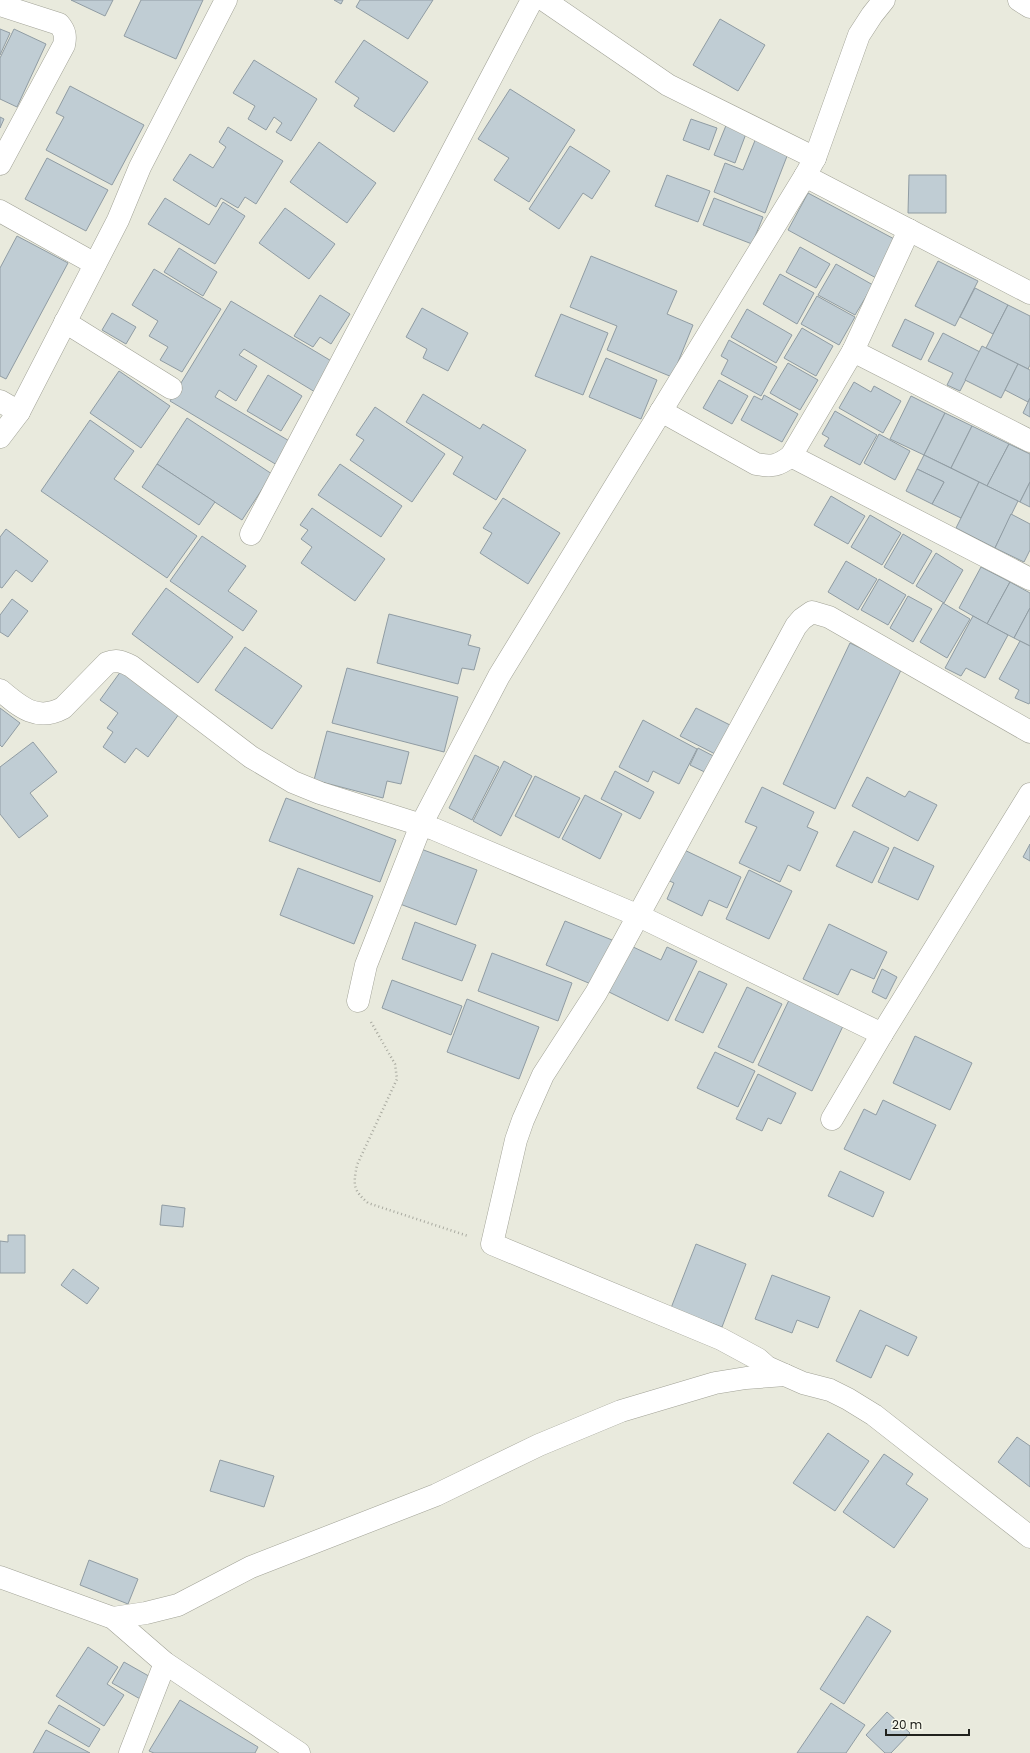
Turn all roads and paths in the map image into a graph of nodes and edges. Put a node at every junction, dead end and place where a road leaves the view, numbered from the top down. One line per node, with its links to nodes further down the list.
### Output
1 (226, 0): 13 (street)
2 (532, 0): 24 (street)
3 (544, 0): 8 (street)
4 (884, 0): 8 (street)
5 (1019, 0): 7 (street)
6 (0, 5): 9 (street)
7 (1030, 7)
8 (815, 158): 10 (street)
9 (0, 164)
10 (805, 176): 12 (street); 19 (street)
11 (0, 211): 13 (street)
12 (909, 230): 14 (street); 16 (street)
13 (95, 264): 15 (street)
14 (1030, 293)
15 (65, 322): 17 (street); 20 (street)
16 (853, 351): 22 (street); 23 (street)
17 (171, 388)
18 (0, 401): 20 (street)
19 (661, 411): 23 (street); 29 (street)
20 (19, 412): 21 (street)
21 (0, 437)
22 (1030, 441)
23 (791, 456): 25 (street)
24 (251, 534)
25 (1030, 579)
26 (0, 690): 29 (street)
27 (1030, 732): 30 (street)
28 (1030, 794): 32 (street)
29 (421, 825): 30 (street); 31 (street)
30 (639, 916): 32 (street); 34 (street)
31 (358, 1001): 34 (path)
32 (882, 1034): 33 (street)
33 (832, 1119)
34 (492, 1244): 35 (street)
35 (785, 1375): 36 (street); 38 (street)
36 (1030, 1537)
37 (0, 1576): 38 (street)
38 (113, 1618): 39 (street)
39 (165, 1663): 40 (street); 41 (street)
40 (130, 1753)
41 (299, 1753)

